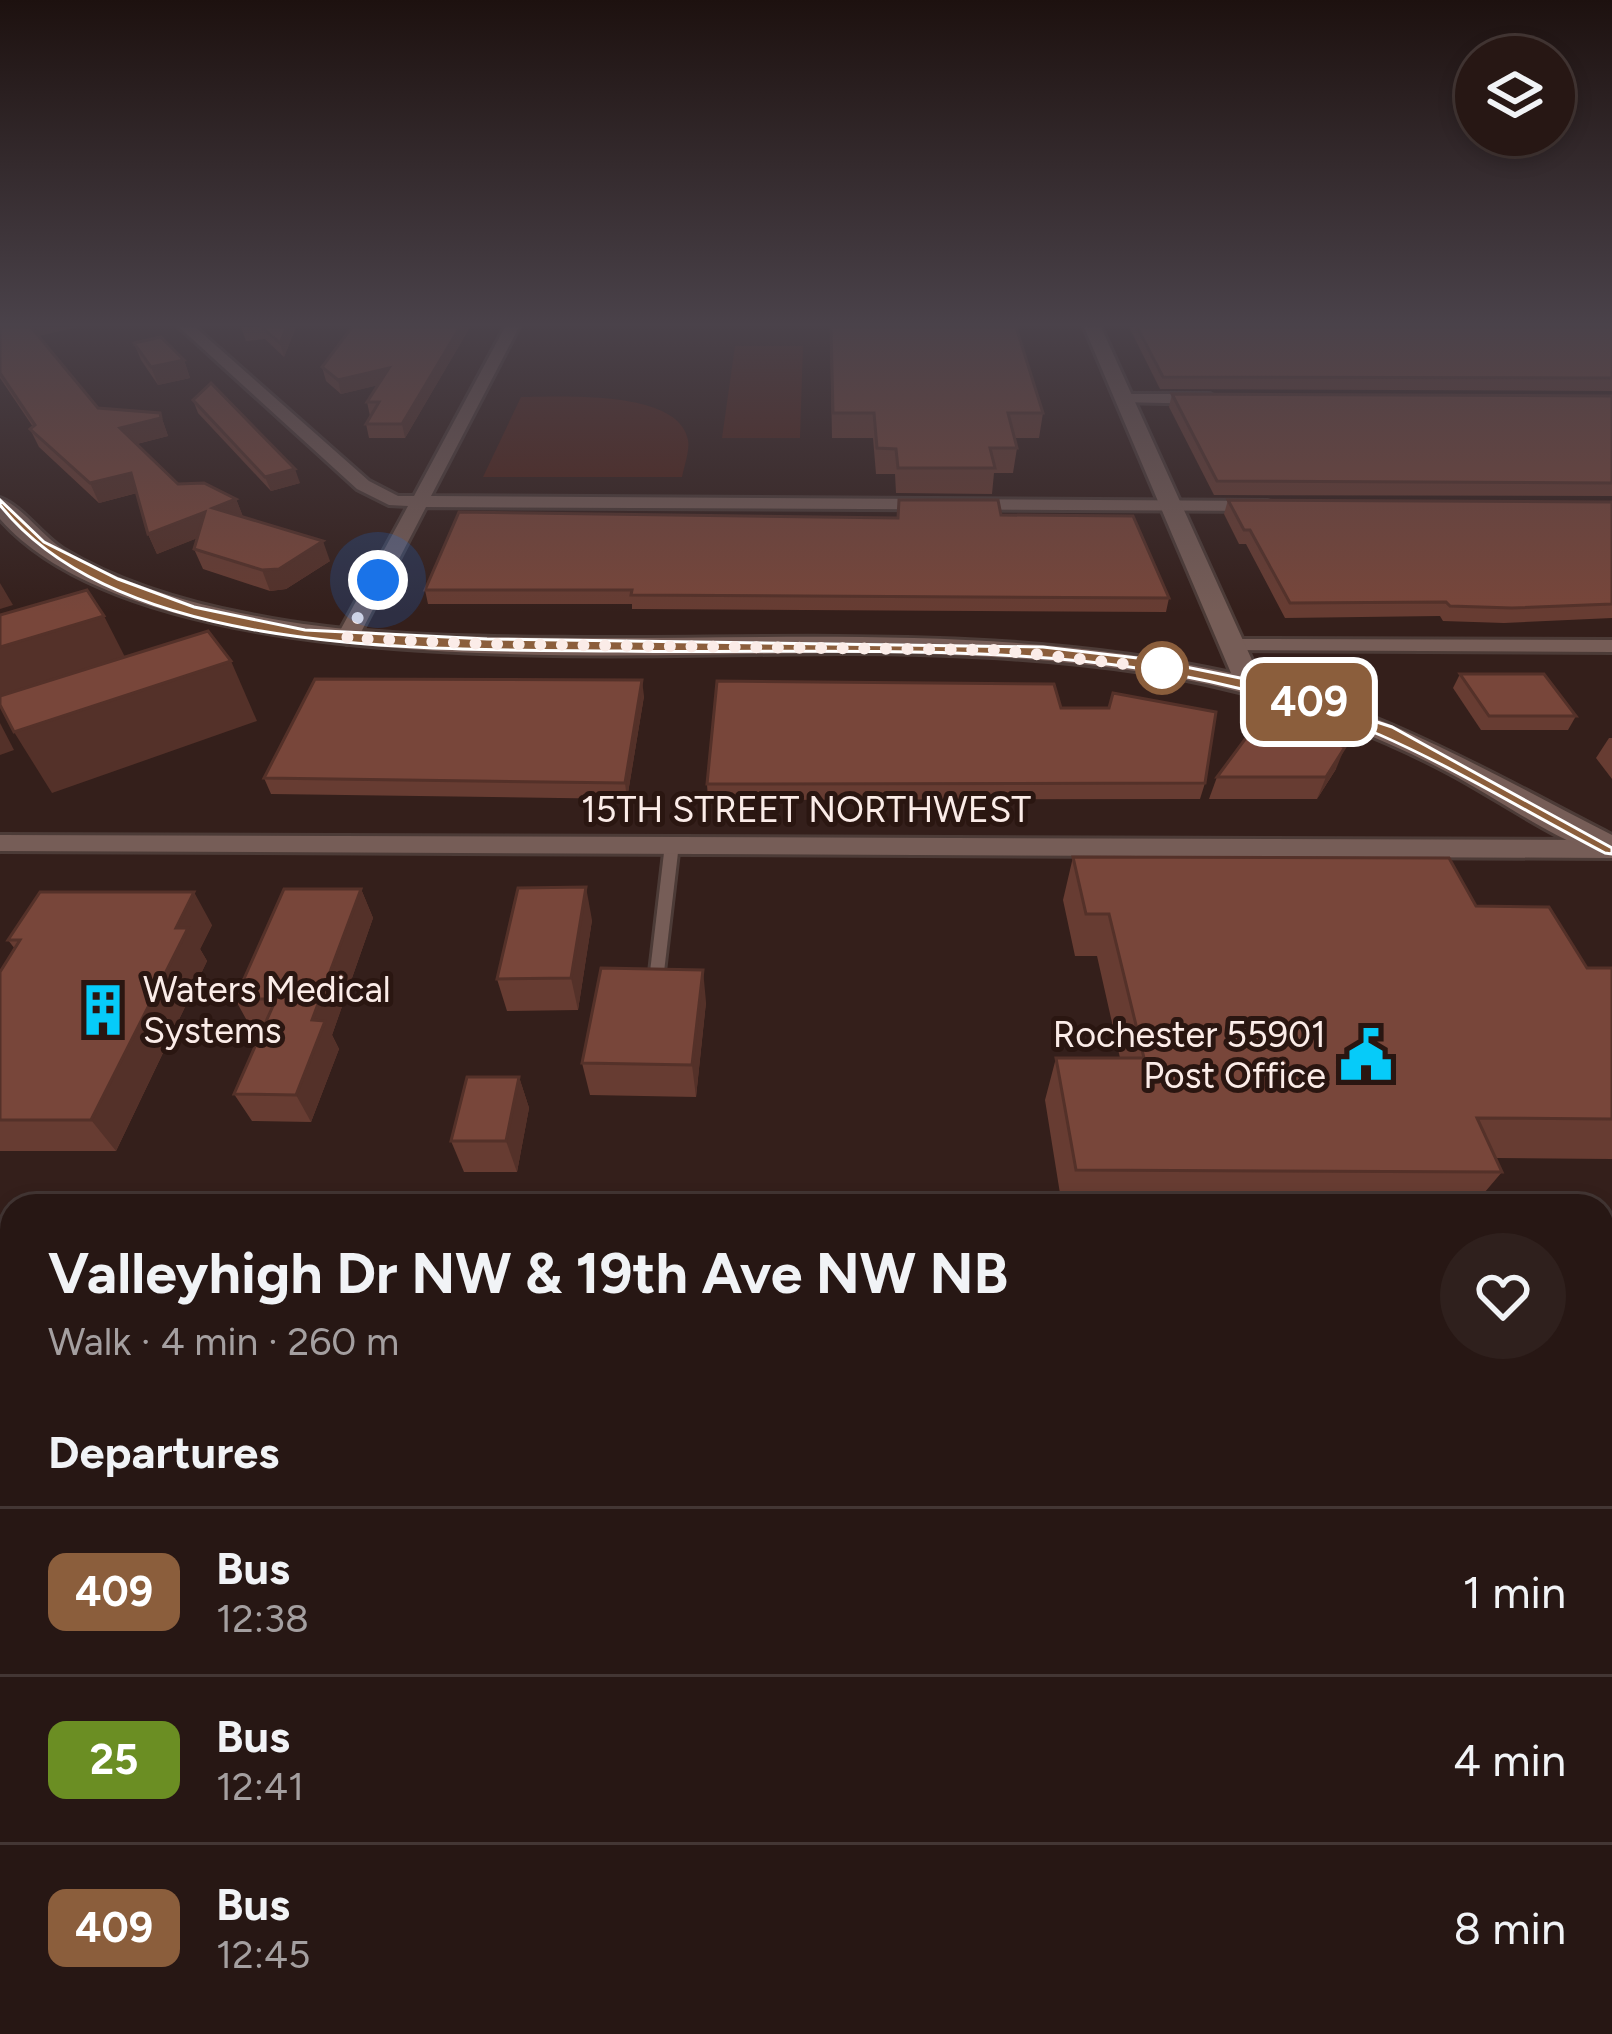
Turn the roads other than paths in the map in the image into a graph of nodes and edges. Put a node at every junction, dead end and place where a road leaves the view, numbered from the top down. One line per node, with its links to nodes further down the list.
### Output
1 (292, 422): 4 (street)
2 (462, 422): 4 (street)
3 (1134, 422): 6 (main road)
4 (418, 503): 6 (street); 8 (street)
5 (0, 505): 8 (main road)
6 (1171, 506): 7 (street); 9 (main road)
7 (1292, 506)
8 (347, 638): 11 (main road)
9 (1234, 645): 10 (street); 11 (main road)
10 (1612, 646)
11 (1250, 685): 14 (main road)
12 (0, 843): 13 (street, 15TH STREET NORTHWEST)
13 (672, 844): 14 (street, 15TH STREET NORTHWEST); 15 (lane)
14 (1612, 849)
15 (657, 972)

